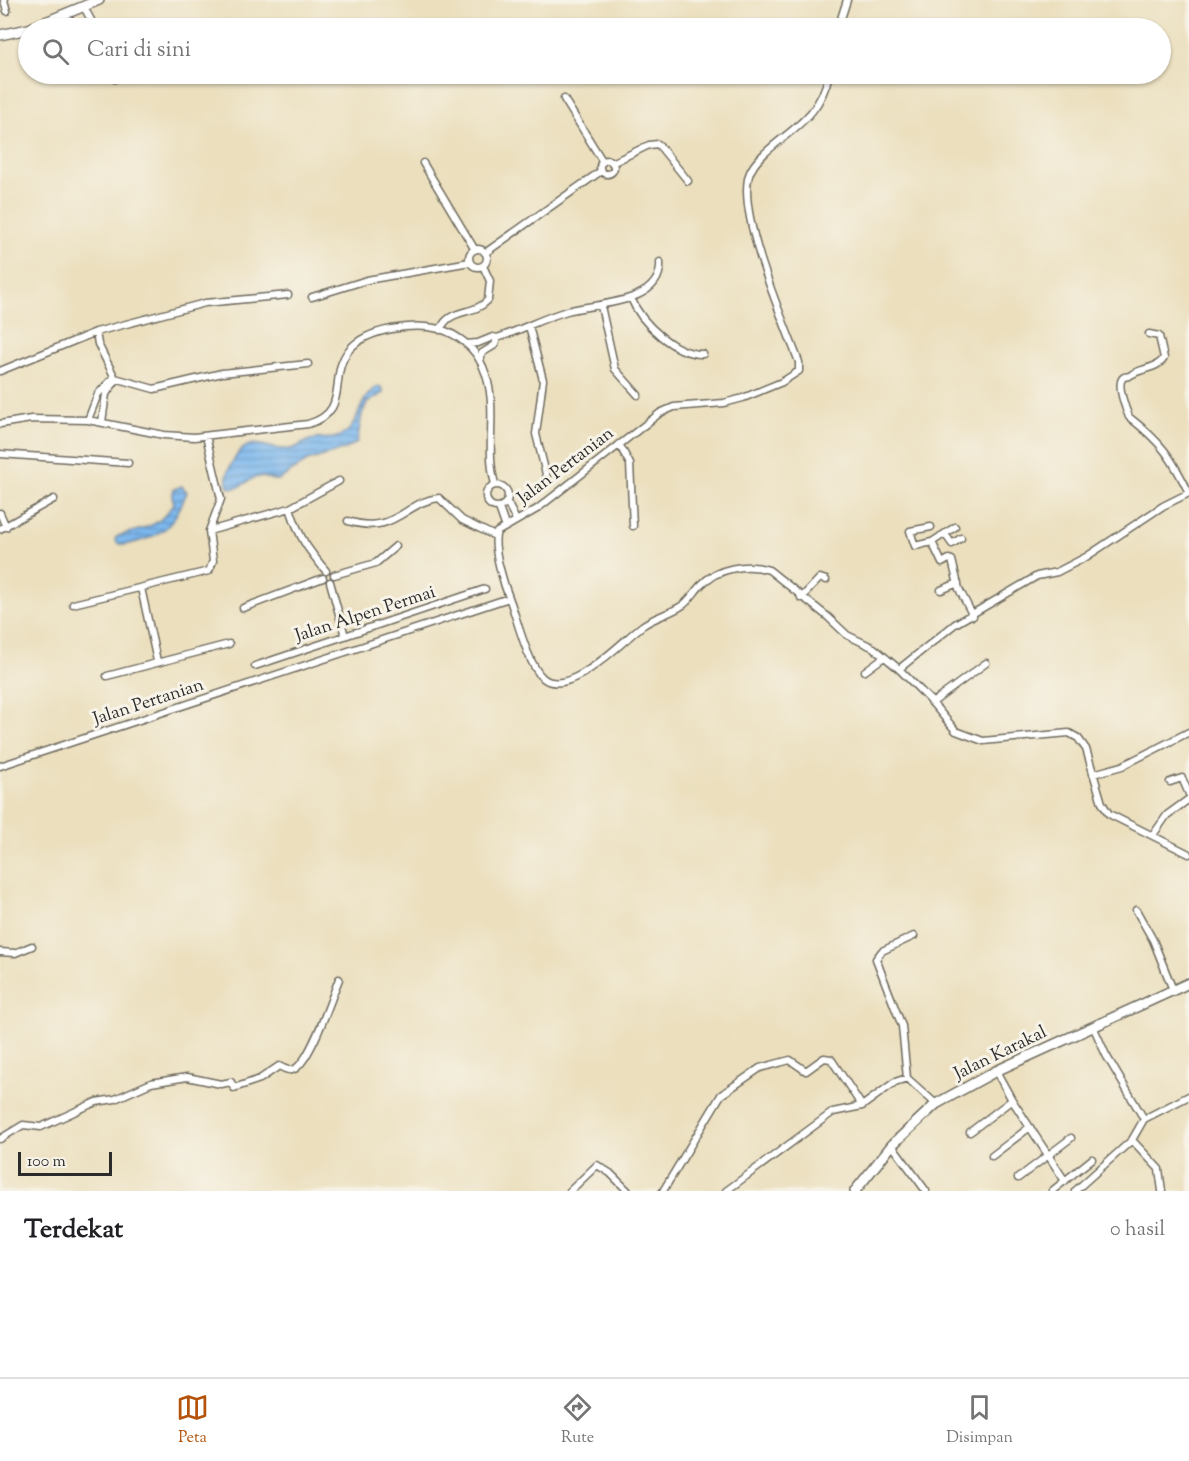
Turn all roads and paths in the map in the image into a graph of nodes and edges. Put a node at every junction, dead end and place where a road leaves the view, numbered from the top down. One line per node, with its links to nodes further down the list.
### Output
1 (4, 0): 5 (street)
2 (99, 0): 4 (main road)
3 (847, 0): 8 (street)
4 (84, 7): 6 (main road); 7 (street)
5 (7, 11)
6 (57, 18)
7 (91, 18)
8 (841, 18)
9 (18, 31): 10 (main road)
10 (0, 35)
11 (827, 84): 43 (street, Jalan Pertanian)
12 (564, 99): 13 (street)
13 (603, 162): 15 (street); 16 (street)
14 (423, 163): 18 (street)
15 (612, 163): 16 (street); 17 (street)
16 (601, 171): 19 (street)
17 (688, 181)
18 (475, 250): 19 (street); 20 (street)
19 (485, 253): 22 (street)
20 (470, 262): 22 (street); 24 (street)
21 (660, 262): 25 (street)
22 (483, 266): 28 (street)
23 (288, 295): 29 (street)
24 (312, 297)
25 (631, 298): 26 (street); 33 (street)
26 (601, 306): 27 (street); 38 (street)
27 (529, 326): 31 (street); 47 (street)
28 (440, 330): 32 (street); 42 (street)
29 (96, 333): 36 (street); 37 (street)
30 (1149, 334): 49 (street)
31 (497, 338): 32 (street); 34 (street)
32 (466, 344): 34 (street)
33 (703, 354)
34 (480, 360): 48 (street)
35 (308, 364): 37 (street)
36 (0, 370)
37 (115, 378): 39 (street); 40 (street)
38 (638, 395)
39 (88, 420): 40 (street); 41 (street)
40 (102, 422): 42 (street)
41 (0, 424)
42 (206, 436): 62 (street)
43 (619, 444): 55 (street, Jalan Pertanian); 58 (street)
44 (0, 454): 45 (street)
45 (128, 463)
46 (339, 481): 52 (street)
47 (548, 482)
48 (495, 484): 51 (street); 53 (street)
49 (1189, 493): 81 (street)
50 (54, 499): 61 (street)
51 (507, 502): 53 (street); 55 (street)
52 (290, 508): 62 (street); 68 (street)
53 (499, 508): 57 (street)
54 (0, 513): 61 (street)
55 (516, 520): 57 (street, Jalan Pertanian)
56 (348, 521): 64 (street)
57 (505, 525): 64 (street, Jalan Pertanian)
58 (633, 526)
59 (931, 527): 66 (street)
60 (955, 527): 63 (street)
61 (3, 528)
62 (209, 531): 74 (street)
63 (945, 534): 65 (street); 66 (street)
64 (495, 536): 78 (street)
65 (961, 538)
66 (932, 542): 73 (street)
67 (396, 546): 69 (street)
68 (326, 571): 69 (street); 70 (street)
69 (334, 576): 72 (street)
70 (323, 578): 72 (street); 80 (street)
71 (826, 580): 77 (street)
72 (330, 582): 82 (street)
73 (958, 583): 76 (street); 81 (street)
74 (141, 588): 79 (street); 85 (street)
75 (484, 589): 82 (street, Jalan Alpen Permai)
76 (941, 590)
77 (801, 597): 78 (street); 84 (street)
78 (509, 598): 93 (street, Jalan Pertanian)
79 (73, 604)
80 (243, 608)
81 (973, 616): 88 (street)
82 (345, 636): 87 (street, Jalan Alpen Permai)
83 (230, 644): 85 (street)
84 (884, 657): 88 (street); 89 (street)
85 (157, 661): 90 (street)
86 (986, 663): 91 (street)
87 (255, 666)
88 (899, 669): 91 (street)
89 (865, 671)
90 (107, 676)
91 (932, 703): 94 (street)
92 (1189, 732): 94 (street)
93 (0, 766)
94 (1093, 774): 97 (street)
95 (1170, 782): 96 (street)
96 (1189, 796): 97 (street)
97 (1153, 835): 98 (street)
98 (1189, 854)
99 (1136, 910): 105 (street)
100 (914, 936): 108 (street)
101 (32, 945): 102 (street)
102 (0, 952)
103 (339, 979): 117 (street)
104 (1189, 983): 105 (main road, Jalan Karakal)
105 (1173, 990): 106 (main road, Jalan Karakal)
106 (1093, 1026): 107 (main road, Jalan Karakal); 113 (street)
107 (996, 1071): 110 (street); 111 (main road, Jalan Karakal)
108 (907, 1078): 111 (street); 112 (street)
109 (1189, 1096): 113 (street)
110 (1012, 1100): 114 (street); 115 (street)
111 (936, 1104): 119 (main road, Jalan Karakal)
112 (862, 1106): 127 (street); 128 (street)
113 (1144, 1119): 118 (street)
114 (1029, 1127): 120 (street); 121 (street)
115 (970, 1132)
116 (1071, 1138): 120 (street)
117 (0, 1139)
118 (1132, 1140): 132 (street); 133 (street)
119 (892, 1145): 129 (main road, Jalan Karakal); 130 (street)
120 (1050, 1155): 123 (street); 124 (street)
121 (993, 1156)
122 (1092, 1159): 124 (street)
123 (1018, 1178)
124 (1065, 1181): 131 (street)
125 (570, 1191): 126 (street)
126 (628, 1191)
127 (663, 1191)
128 (726, 1191)
129 (855, 1191)
130 (926, 1191)
131 (1052, 1191)
132 (1075, 1191)
133 (1162, 1191)

